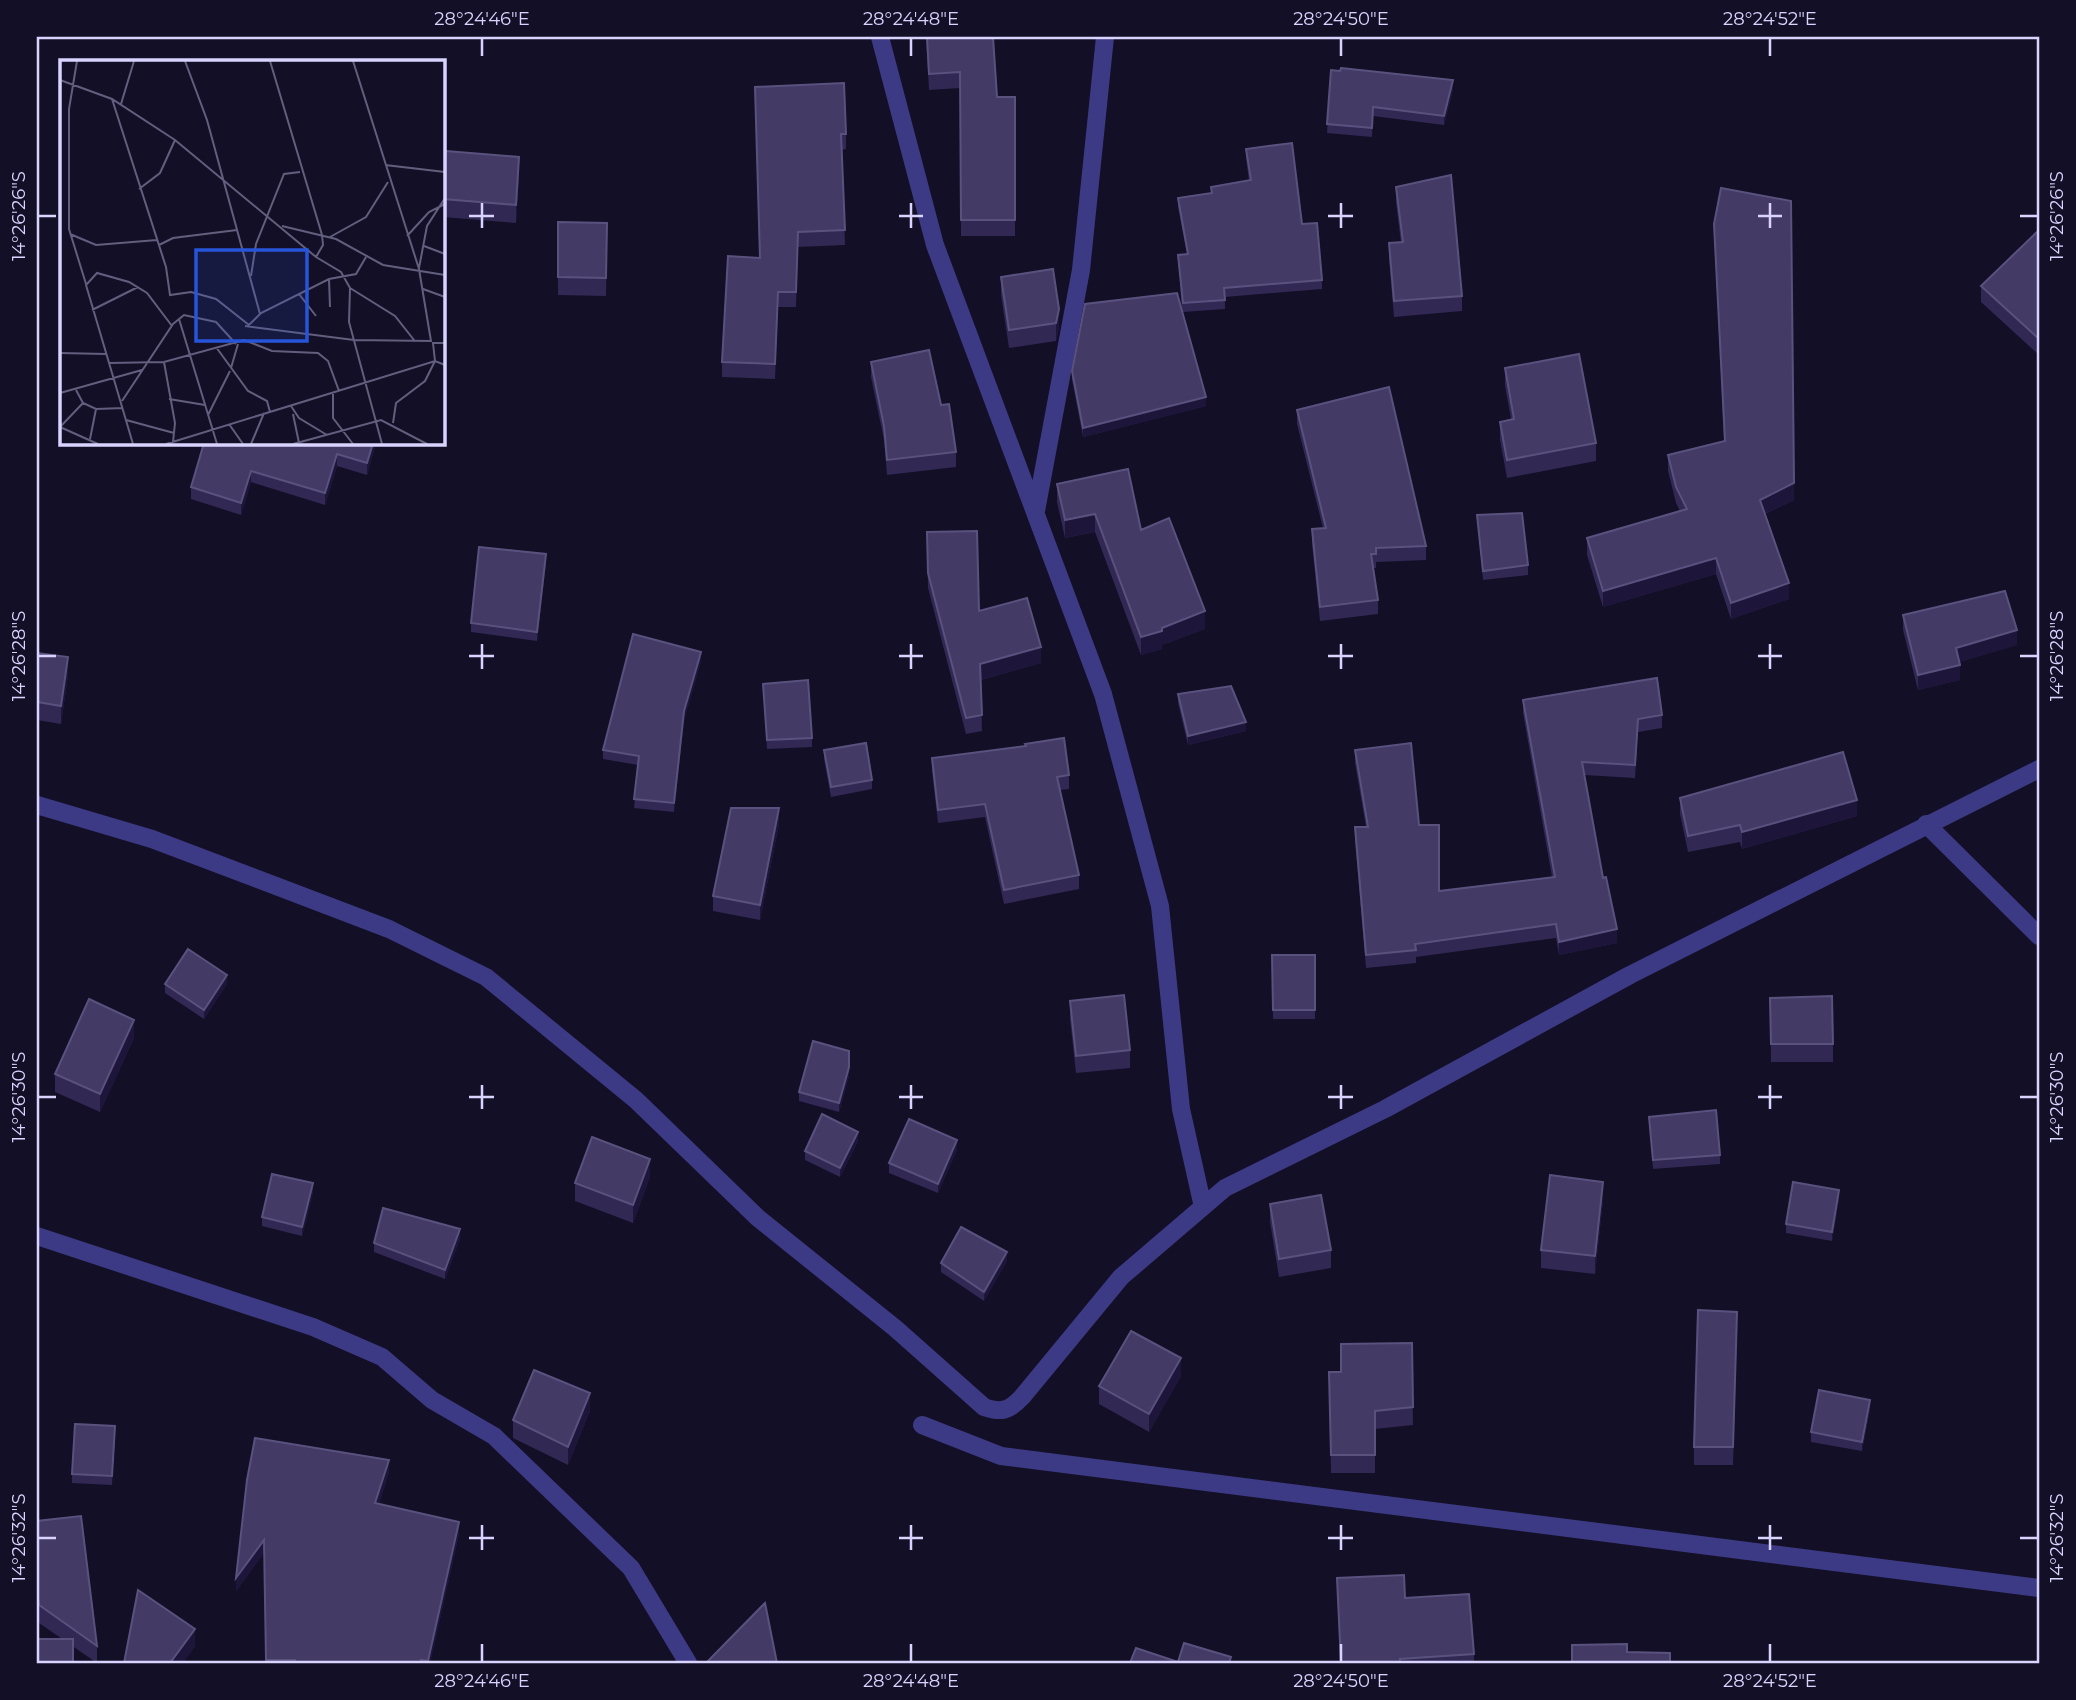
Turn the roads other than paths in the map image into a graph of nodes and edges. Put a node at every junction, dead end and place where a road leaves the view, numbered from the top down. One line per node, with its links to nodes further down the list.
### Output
1 (880, 37): 3 (street)
2 (1105, 37): 3 (street)
3 (1036, 513): 8 (street)
4 (2039, 769): 6 (street)
5 (37, 805): 8 (street)
6 (1926, 824): 7 (street); 8 (street)
7 (2039, 936)
8 (1203, 1207)
9 (37, 1236): 12 (street)
10 (922, 1425): 11 (street)
11 (2039, 1587)
12 (688, 1663)

